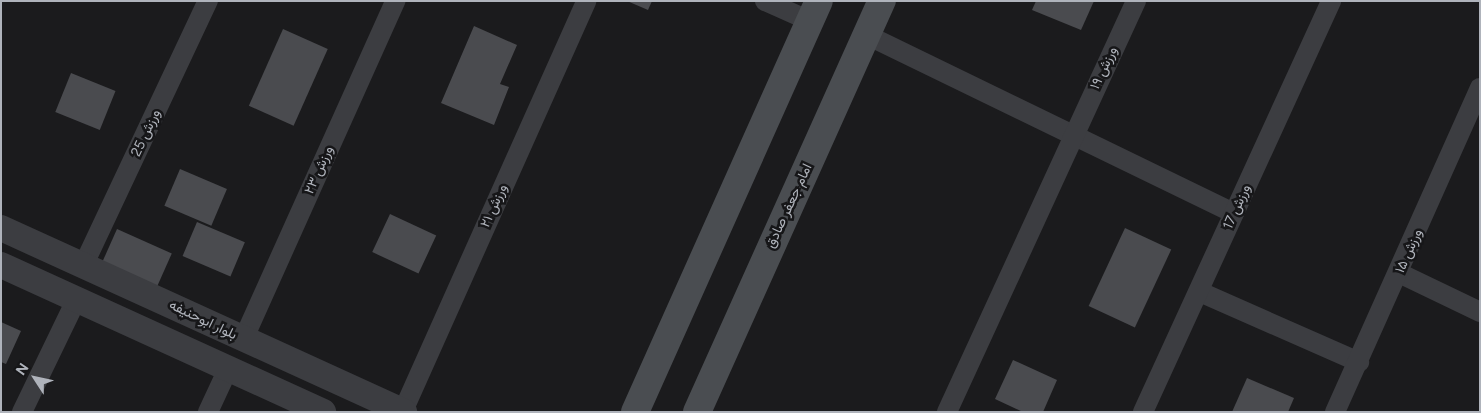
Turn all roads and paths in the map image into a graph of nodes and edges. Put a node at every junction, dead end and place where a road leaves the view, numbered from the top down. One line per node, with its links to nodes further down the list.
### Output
1 (208, 1): 14 (street, ورزش 25)
2 (394, 1): 20 (street, ورزش ۲۳)
3 (586, 1): 26 (street, ورزش ۲۱)
4 (765, 1): 8 (street)
5 (882, 1): 9 (main road, امام جعفر صادق)
6 (1136, 1): 11 (street, ورزش ۱۹)
7 (1331, 1): 12 (street, ورزش 17)
8 (815, 11): 27 (main road)
9 (867, 35): 11 (street); 28 (main road, امام جعفر صادق)
10 (1480, 88): 16 (street, ورزش ۱۵)
11 (1073, 135): 12 (street); 29 (street, ورزش ۱۹)
12 (1234, 213): 17 (street, ورزش 17)
13 (1, 228): 14 (street, بلوار ابوحنیفه)
14 (84, 264): 20 (street, بلوار ابوحنیفه)
15 (1, 265): 18 (street)
16 (1399, 273): 19 (street); 21 (street, ورزش ۱۵)
17 (1200, 292): 21 (street); 30 (street, ورزش 17)
18 (77, 298): 22 (street); 23 (street)
19 (1480, 312)
20 (243, 340): 26 (street, بلوار ابوحنیفه)
21 (1359, 362): 31 (street, ورزش ۱۵)
22 (228, 369): 24 (street); 25 (street)
23 (22, 412)
24 (208, 412)
25 (323, 412)
26 (404, 412)
27 (635, 412)
28 (697, 412)
29 (947, 412)
30 (1143, 412)
31 (1334, 412)

